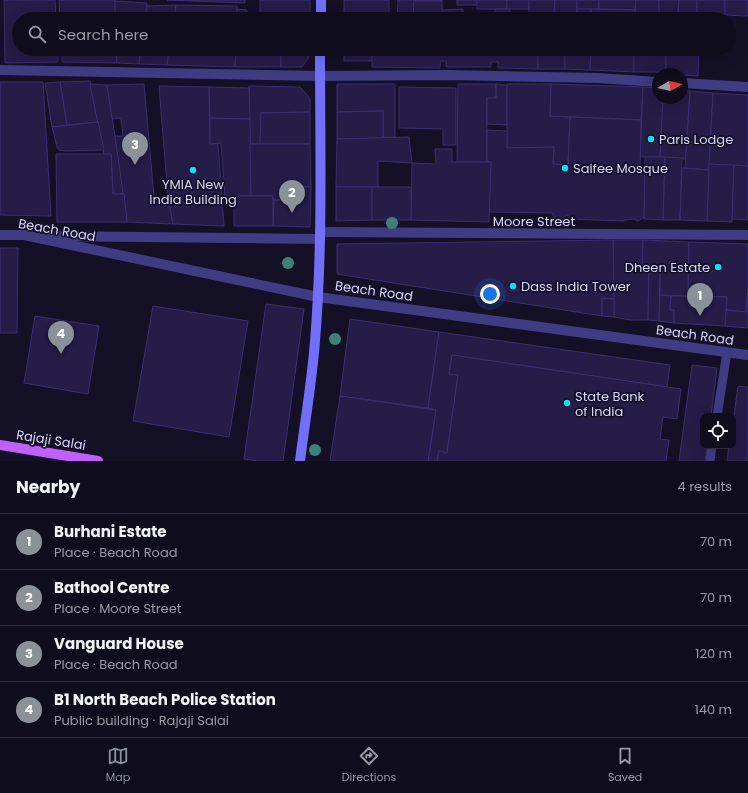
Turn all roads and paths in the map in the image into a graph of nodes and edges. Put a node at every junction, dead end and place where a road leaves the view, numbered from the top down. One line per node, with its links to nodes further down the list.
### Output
1 (321, 0): 2 (street)
2 (321, 12)
3 (320, 56): 5 (street)
4 (0, 70): 5 (street)
5 (320, 76): 6 (street); 12 (street)
6 (652, 82)
7 (688, 84): 8 (street)
8 (748, 87)
9 (0, 235): 10 (street, Beach Road)
10 (24, 235): 12 (street, Moore Street); 13 (street, Beach Road)
11 (748, 235): 12 (street, Moore Street)
12 (320, 236): 13 (street)
13 (318, 297): 14 (street, Beach Road); 20 (street)
14 (727, 352): 15 (street, Beach Road); 16 (lane)
15 (748, 356)
16 (717, 413)
17 (0, 445): 19 (main road, Rajaji Salai)
18 (712, 449): 21 (lane)
19 (98, 461)
20 (300, 461)
21 (710, 461)

